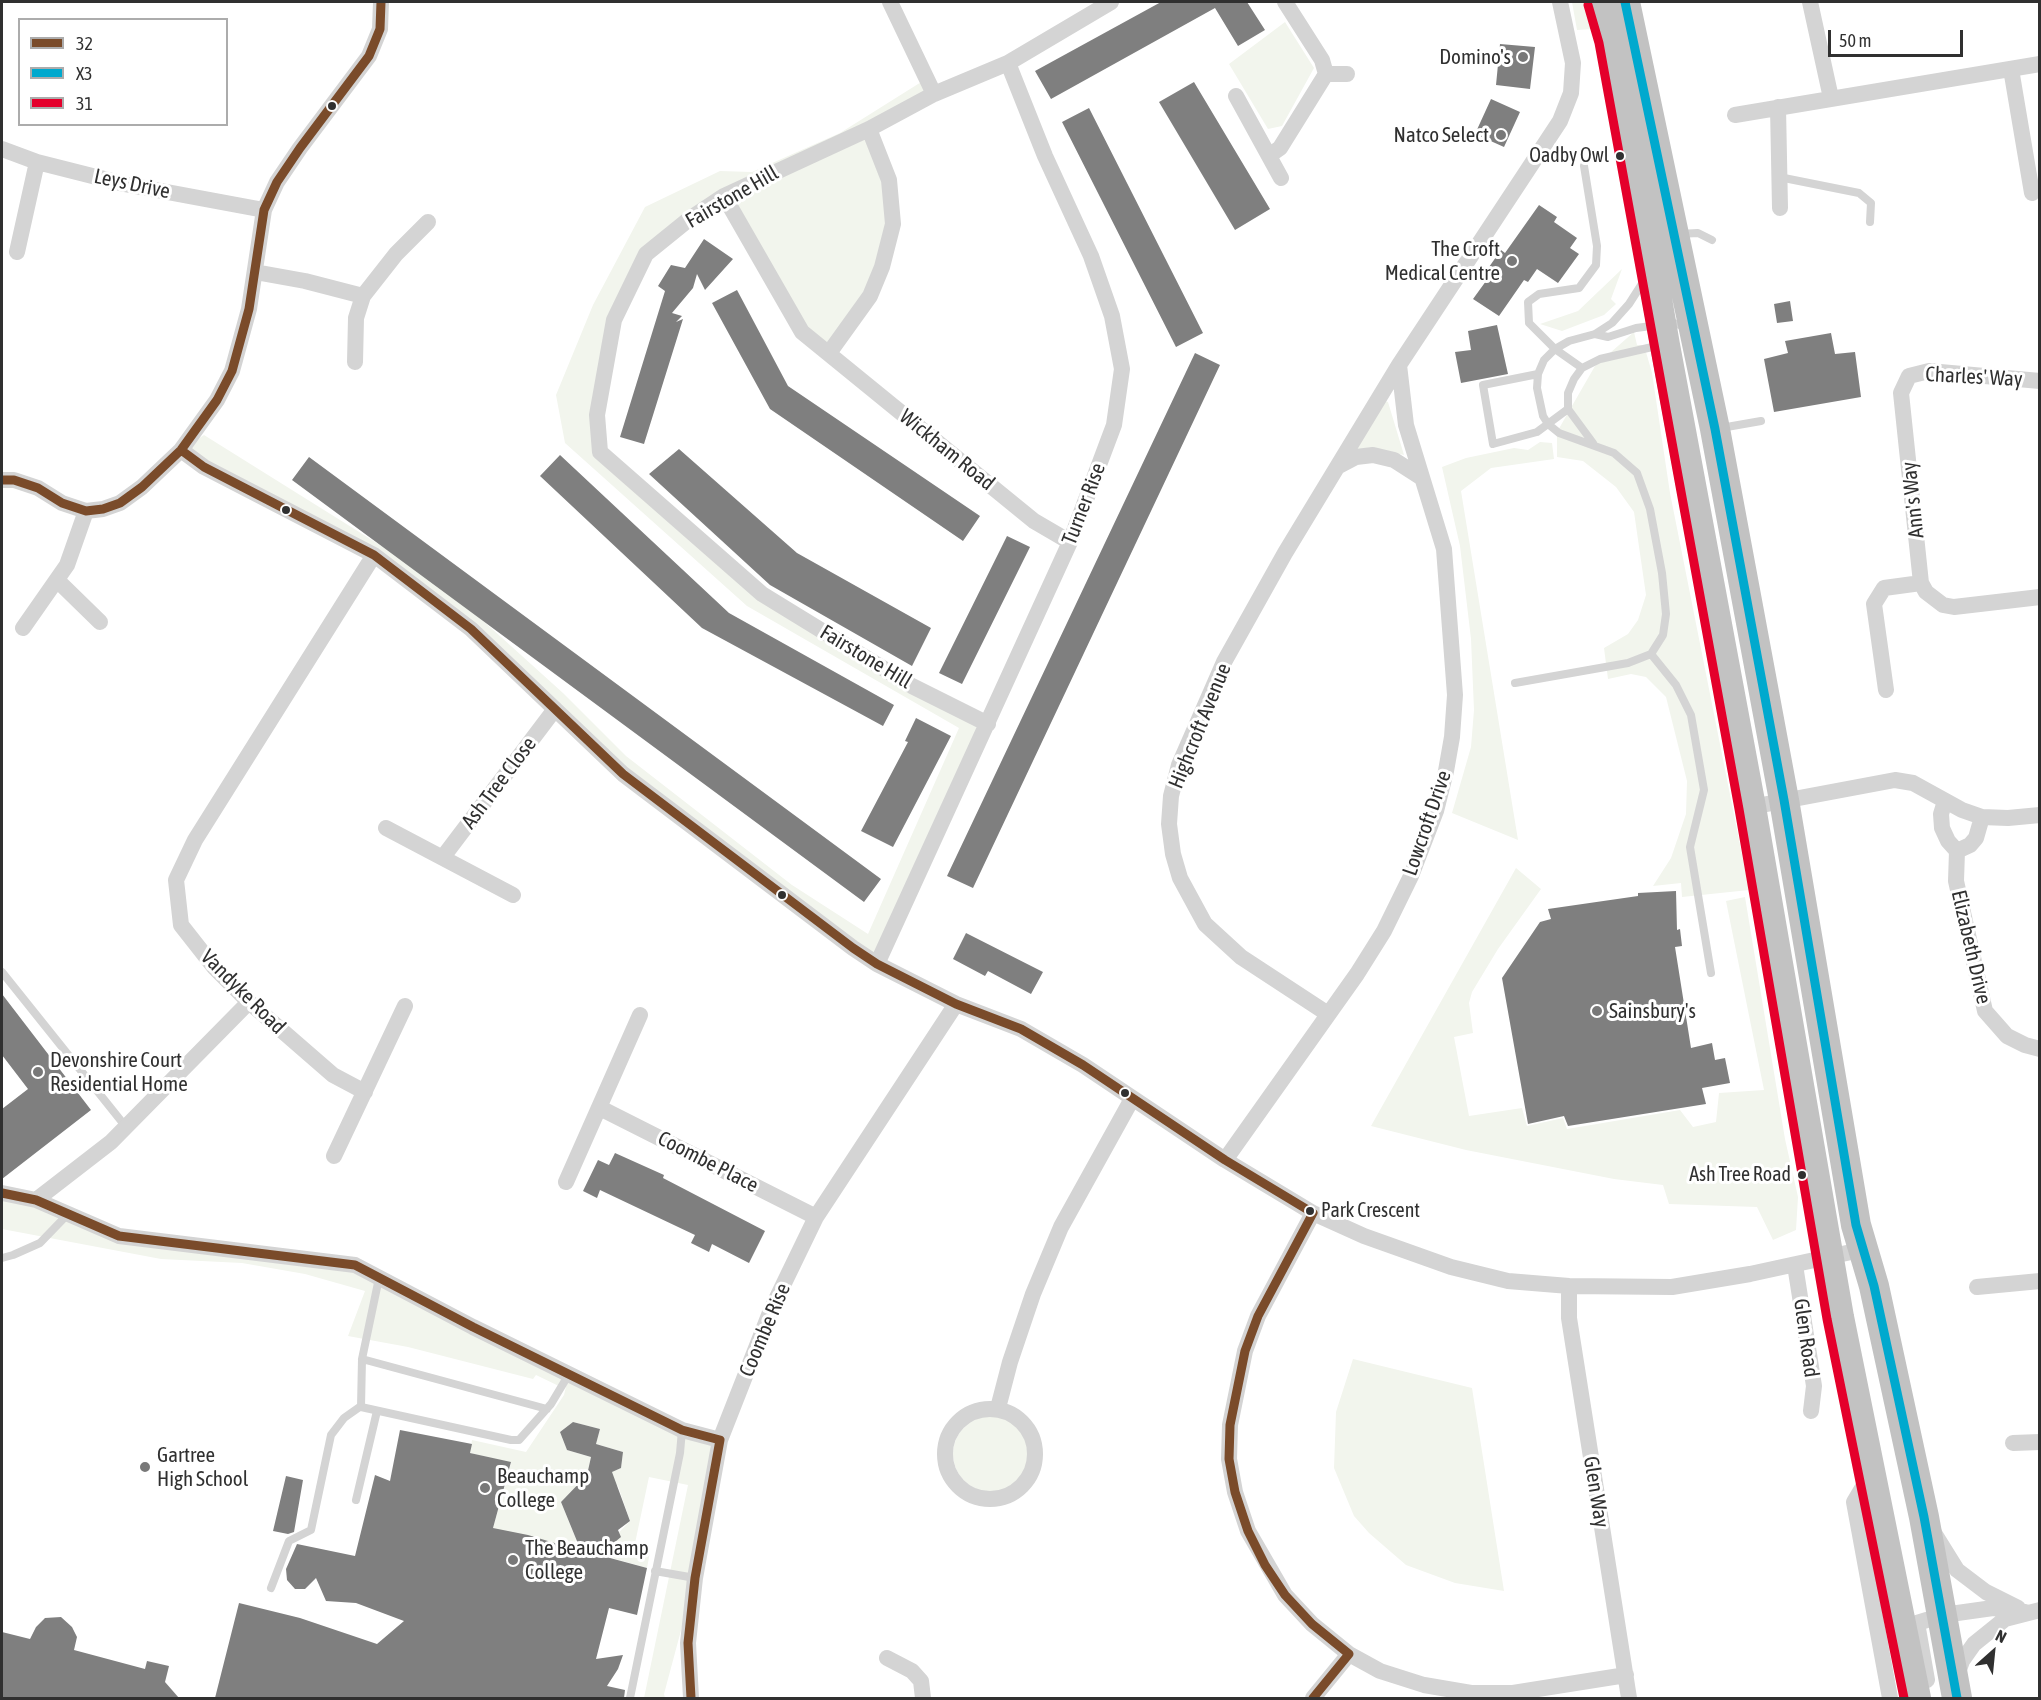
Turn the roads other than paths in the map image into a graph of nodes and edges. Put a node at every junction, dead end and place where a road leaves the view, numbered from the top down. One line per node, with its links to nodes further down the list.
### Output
1 (381, 2): 29 (street)
2 (890, 2): 14 (street)
3 (1111, 2): 9 (street, Fairstone Hill)
4 (1285, 2): 12 (street)
5 (1560, 2): 43 (street, Highcroft Avenue)
6 (1600, 2): 35 (highway, Glen Road)
7 (1625, 2): 32 (highway, Glen Road)
8 (1810, 2): 16 (street)
9 (1008, 63): 14 (street, Fairstone Hill); 58 (street, Turner Rise)
10 (2040, 64): 11 (street)
11 (2011, 69): 16 (street); 26 (street)
12 (1326, 74): 13 (street); 21 (street)
13 (1347, 74)
14 (934, 94): 19 (street, Fairstone Hill)
15 (1236, 96): 21 (street)
16 (1831, 98): 17 (street)
17 (1778, 107): 18 (street); 24 (street)
18 (1735, 115)
19 (869, 129): 27 (street, Fairstone Hill); 41 (street)
20 (2, 149): 22 (street, Leys Drive)
21 (1270, 155): 25 (street)
22 (37, 162): 29 (street, Leys Drive); 34 (street)
23 (1584, 166): 40 (lane)
24 (1779, 177): 28 (street); 31 (lane)
25 (1281, 178)
26 (2032, 193)
27 (724, 196): 41 (street, Wickham Road); 69 (street, Fairstone Hill)
28 (1780, 208)
29 (264, 210): 36 (street)
30 (428, 222): 37 (street)
31 (1870, 222)
32 (1673, 235): 33 (lane); 39 (highway, Glen Road)
33 (1712, 240)
34 (17, 252)
35 (1652, 268): 38 (lane); 39 (highway, Glen Road)
36 (255, 272): 37 (street); 53 (street)
37 (363, 296): 42 (street)
38 (1595, 334): 39 (lane); 40 (lane)
39 (1676, 335): 44 (lane); 51 (highway, Glen Road); 72 (highway, Glen Road)
40 (1555, 349): 44 (lane); 45 (lane)
41 (829, 353): 58 (street, Wickham Road)
42 (355, 362)
43 (1399, 365): 54 (street, Highcroft Avenue); 55 (street, Lowcroft Drive)
44 (1582, 368): 48 (lane)
45 (1538, 374): 50 (lane); 50 (lane)
46 (1909, 376): 47 (street, Charles' Way); 61 (street, Ann's Way)
47 (2040, 381)
48 (1568, 409): 50 (lane); 52 (lane)
49 (1761, 421): 51 (lane)
50 (1548, 424): 52 (lane)
51 (1714, 429): 70 (highway, Glen Road)
52 (1593, 444): 65 (lane)
53 (182, 450): 57 (street); 59 (street)
54 (1336, 467): 55 (street); 85 (street, Highcroft Avenue)
55 (1422, 478): 85 (street, Lowcroft Drive)
56 (2, 480): 57 (street)
57 (86, 512): 60 (street)
58 (1070, 542): 69 (street, Turner Rise)
59 (374, 555): 68 (street); 82 (street, Vandyke Road)
60 (57, 581): 63 (street); 64 (street)
61 (1921, 583): 62 (street); 67 (street)
62 (2040, 597)
63 (100, 622)
64 (23, 628)
65 (1651, 654): 66 (lane); 81 (lane)
66 (1515, 683)
67 (1886, 690)
68 (555, 709): 77 (street, Ash Tree Close); 79 (street)
69 (988, 724): 79 (street, Turner Rise)
70 (1784, 800): 71 (street); 72 (street); 100 (highway, Glen Road)
71 (1945, 801): 74 (street); 76 (street)
72 (1751, 807): 101 (highway, Glen Road)
73 (2040, 815): 74 (street)
74 (1982, 817): 76 (street)
75 (386, 828): 77 (street)
76 (1957, 851): 87 (street, Elizabeth Drive)
77 (443, 857): 78 (street)
78 (513, 895)
79 (877, 964): 83 (street)
80 (2, 972): 91 (lane)
81 (1711, 973)
82 (249, 1002): 88 (street, Vandyke Road); 91 (street)
83 (956, 1004): 89 (street); 99 (street, Coombe Rise)
84 (405, 1006): 88 (street)
85 (1328, 1014): 93 (street, Lowcroft Drive)
86 (640, 1015): 90 (street)
87 (2040, 1049)
88 (364, 1092): 92 (street)
89 (1132, 1099): 93 (street); 111 (street)
90 (600, 1108): 94 (street); 99 (street, Coombe Place)
91 (127, 1128): 96 (street)
92 (334, 1156)
93 (1225, 1160): 97 (street)
94 (566, 1182)
95 (2, 1193): 96 (street)
96 (36, 1200): 98 (street)
97 (1313, 1213): 106 (street); 127 (street)
98 (68, 1214): 102 (lane); 104 (street)
99 (816, 1217): 116 (street, Coombe Rise)
100 (1865, 1249): 101 (street); 121 (highway, Glen Road)
101 (1828, 1257): 103 (street); 119 (highway, Glen Road)
102 (2, 1258)
103 (1796, 1265): 106 (street); 113 (street, Glen Road)
104 (379, 1278): 108 (lane); 109 (street)
105 (2040, 1281): 107 (street)
106 (1569, 1286): 129 (street, Glen Way)
107 (1977, 1287)
108 (362, 1359): 110 (lane); 112 (lane)
109 (569, 1374): 112 (lane); 115 (street)
110 (361, 1406): 114 (lane); 124 (lane)
111 (998, 1408): 111 (street)
112 (547, 1409): 114 (lane)
113 (1811, 1411)
114 (377, 1412): 120 (lane)
115 (682, 1430): 116 (street); 122 (lane)
116 (720, 1440): 123 (street, Coombe Rise)
117 (2013, 1443): 118 (street)
118 (2040, 1443)
119 (1870, 1475): 136 (street); 137 (highway, Glen Road)
120 (356, 1500)
121 (1924, 1517): 125 (street); 126 (highway, Glen Road)
122 (655, 1571): 123 (lane); 131 (lane)
123 (695, 1578): 132 (street, Coombe Rise)
124 (271, 1588)
125 (2032, 1611): 126 (street); 130 (street)
126 (1943, 1615): 130 (highway, Glen Road); 138 (street)
127 (1349, 1654): 129 (street); 134 (street)
128 (887, 1658): 133 (street)
129 (1626, 1675): 135 (street, Glen Way)
130 (1956, 1690)
131 (630, 1698)
132 (691, 1698)
133 (923, 1698)
134 (1313, 1698)
135 (1629, 1698)
136 (1890, 1698)
137 (1916, 1698)
138 (1930, 1698)

